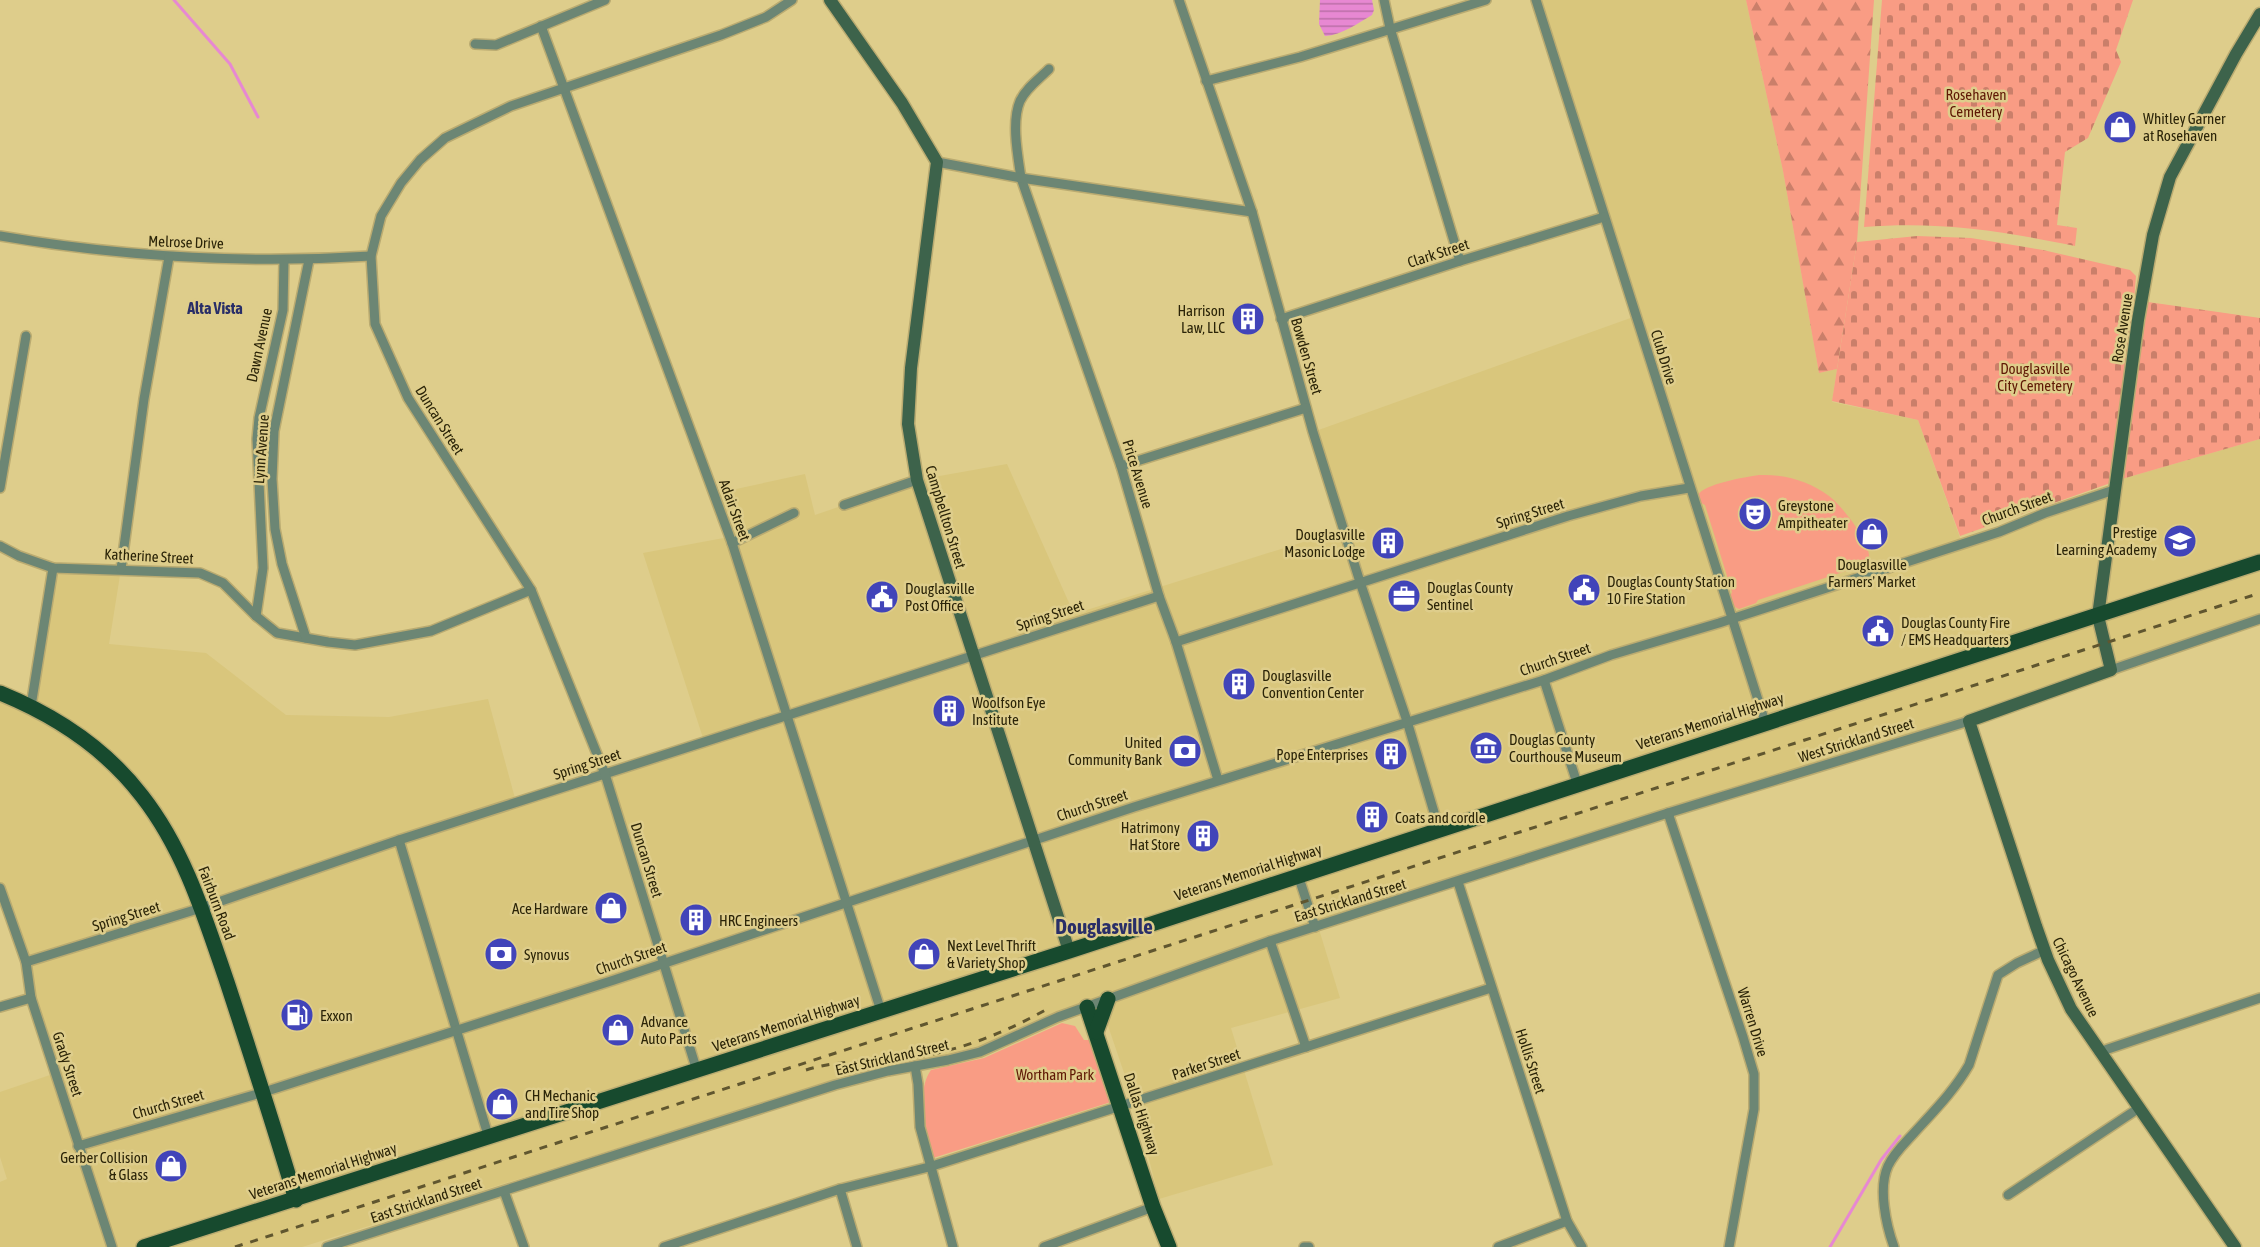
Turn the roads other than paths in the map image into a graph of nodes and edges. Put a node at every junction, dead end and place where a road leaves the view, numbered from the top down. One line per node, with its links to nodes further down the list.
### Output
1 (605, 0): 9 (street)
2 (792, 0): 14 (street, Duncan Street)
3 (830, 0): 15 (street)
4 (1179, 0): 13 (street, Bowden Street)
5 (1384, 0): 10 (street)
6 (1486, 0): 10 (street)
7 (1536, 0): 18 (street, Club Drive)
8 (2260, 14): 32 (street, Rose Avenue)
9 (541, 27): 11 (street); 14 (street, Adair Street)
10 (1390, 28): 13 (street); 24 (street)
11 (475, 44)
12 (1049, 69): 16 (street, Price Avenue)
13 (1206, 81): 17 (street, Bowden Street)
14 (565, 88): 20 (street, Duncan Street); 35 (street, Adair Street)
15 (937, 162): 16 (street); 29 (street, Campbellton Street)
16 (1021, 178): 17 (street); 28 (street, Price Avenue)
17 (1252, 212): 25 (street, Bowden Street)
18 (1604, 217): 24 (street, Clark Street); 31 (street, Club Drive)
19 (0, 236): 21 (street, Melrose Drive)
20 (371, 256): 23 (street, Melrose Drive); 41 (street, Duncan Street)
21 (169, 257): 22 (street, Melrose Drive); 39 (street)
22 (284, 260): 23 (street, Melrose Drive); 43 (street, Dawn Avenue)
23 (309, 260): 47 (street, Lynn Avenue)
24 (1460, 261): 25 (street, Clark Street)
25 (1281, 319): 27 (street, Bowden Street)
26 (26, 336): 30 (street)
27 (1306, 408): 28 (street); 40 (street, Bowden Street)
28 (1121, 466): 42 (street, Price Avenue)
29 (916, 480): 33 (street); 49 (street, Campbellton Street)
30 (0, 488)
31 (1689, 488): 40 (street, Spring Street); 45 (street, Club Drive)
32 (2114, 490): 44 (street, Rose Avenue); 45 (street, Church Street)
33 (844, 505)
34 (794, 513): 35 (street)
35 (732, 543): 54 (street, Adair Street)
36 (0, 546): 38 (street, Katherine Street)
37 (2260, 562): 44 (main road, Veterans Memorial Highway)
38 (53, 568): 39 (street, Katherine Street); 53 (street)
39 (121, 569): 43 (street, Katherine Street)
40 (1359, 582): 48 (street, Spring Street); 55 (street, Bowden Street)
41 (531, 590): 47 (street, Katherine Street); 58 (street, Duncan Street)
42 (1159, 596): 48 (street, Price Avenue); 49 (street, Spring Street)
43 (256, 615): 47 (street, Katherine Street)
44 (2098, 616): 50 (street, Rose Avenue); 57 (main road, Veterans Memorial Highway)
45 (1732, 618): 51 (street, Church Street); 57 (street, Club Drive)
46 (2260, 619): 50 (street, West Strickland Street)
47 (306, 638)
48 (1176, 642): 59 (street, Price Avenue)
49 (974, 655): 54 (street, Spring Street); 63 (street, Campbellton Street)
50 (2111, 670): 56 (street, West Strickland Street)
51 (1544, 680): 55 (street, Church Street); 60 (street)
52 (0, 693): 53 (main road, Fairburn Road)
53 (31, 706): 69 (main road, Fairburn Road)
54 (787, 714): 58 (street, Spring Street); 68 (street, Adair Street)
55 (1407, 721): 59 (street, Church Street); 62 (street, Bowden Street)
56 (1969, 721): 61 (street, West Strickland Street); 72 (street, Chicago Avenue)
57 (1765, 722): 60 (main road, Veterans Memorial Highway)
58 (605, 774): 64 (street, Spring Street); 75 (street, Duncan Street)
59 (1218, 780): 63 (street, Church Street)
60 (1577, 783): 62 (main road, Veterans Memorial Highway)
61 (1668, 813): 66 (street, West Strickland Street); 113 (street, Warren Drive)
62 (1439, 829): 65 (main road, Veterans Memorial Highway)
63 (1033, 839): 68 (street, Church Street); 73 (street, Campbellton Street)
64 (399, 840): 69 (street, Spring Street); 83 (street)
65 (1298, 874): 70 (street); 73 (main road, Veterans Memorial Highway)
66 (1458, 882): 70 (street, East Strickland Street); 76 (street, Hollis Street)
67 (0, 888): 74 (street, Grady Street)
68 (847, 903): 75 (street, Church Street); 82 (street, Adair Street)
69 (201, 908): 74 (street, Spring Street); 89 (main road, Fairburn Road)
70 (1315, 927): 71 (street, East Strickland Street)
71 (1270, 941): 79 (street, East Strickland Street); 85 (street)
72 (2045, 950): 86 (street, Chicago Avenue); 114 (street)
73 (1069, 951): 82 (main road, Veterans Memorial Highway)
74 (26, 962): 77 (street, Grady Street)
75 (663, 962): 83 (street, Church Street); 88 (street, Duncan Street)
76 (1491, 988): 85 (street, Parker Street); 100 (street, Hollis Street)
77 (31, 998): 80 (street); 93 (street, Grady Street)
78 (2260, 998): 86 (street)
79 (1108, 999): 81 (street, East Strickland Street); 84 (main road)
80 (0, 1007)
81 (1087, 1007): 84 (main road, Dallas Highway); 87 (street, East Strickland Street)
82 (881, 1011): 88 (main road, Veterans Memorial Highway)
83 (455, 1031): 89 (street, Church Street); 92 (street)
84 (1096, 1032): 90 (main road, Dallas Highway)
85 (1306, 1047): 90 (street, Parker Street)
86 (2099, 1052): 91 (street, Chicago Avenue)
87 (915, 1066): 94 (street); 96 (street, East Strickland Street)
88 (697, 1071): 92 (main road, Veterans Memorial Highway)
89 (264, 1092): 93 (street, Church Street); 98 (main road, Fairburn Road)
90 (1120, 1106): 94 (street, Parker Street); 99 (main road, Dallas Highway)
91 (2139, 1108): 97 (street); 115 (street, Chicago Avenue)
92 (488, 1136): 98 (main road, Veterans Memorial Highway)
93 (78, 1146): 103 (street, Grady Street)
94 (930, 1167): 95 (street, Parker Street); 109 (street)
95 (840, 1189): 102 (street, Parker Street); 108 (street)
96 (504, 1191): 105 (street, East Strickland Street); 106 (street)
97 (2008, 1195)
98 (296, 1200): 104 (main road, Veterans Memorial Highway)
99 (1153, 1207): 101 (main road, Dallas Highway); 110 (street)
100 (1567, 1221): 111 (street); 112 (street, Hollis Street)
101 (1166, 1242)
102 (682, 1244): 107 (street, Parker Street)
103 (112, 1247)
104 (144, 1247)
105 (327, 1247)
106 (524, 1247)
107 (664, 1247)
108 (857, 1247)
109 (952, 1247)
110 (1044, 1247)
111 (1498, 1247)
112 (1582, 1247)
113 (1729, 1247)
114 (1894, 1247)
115 (2235, 1247)

